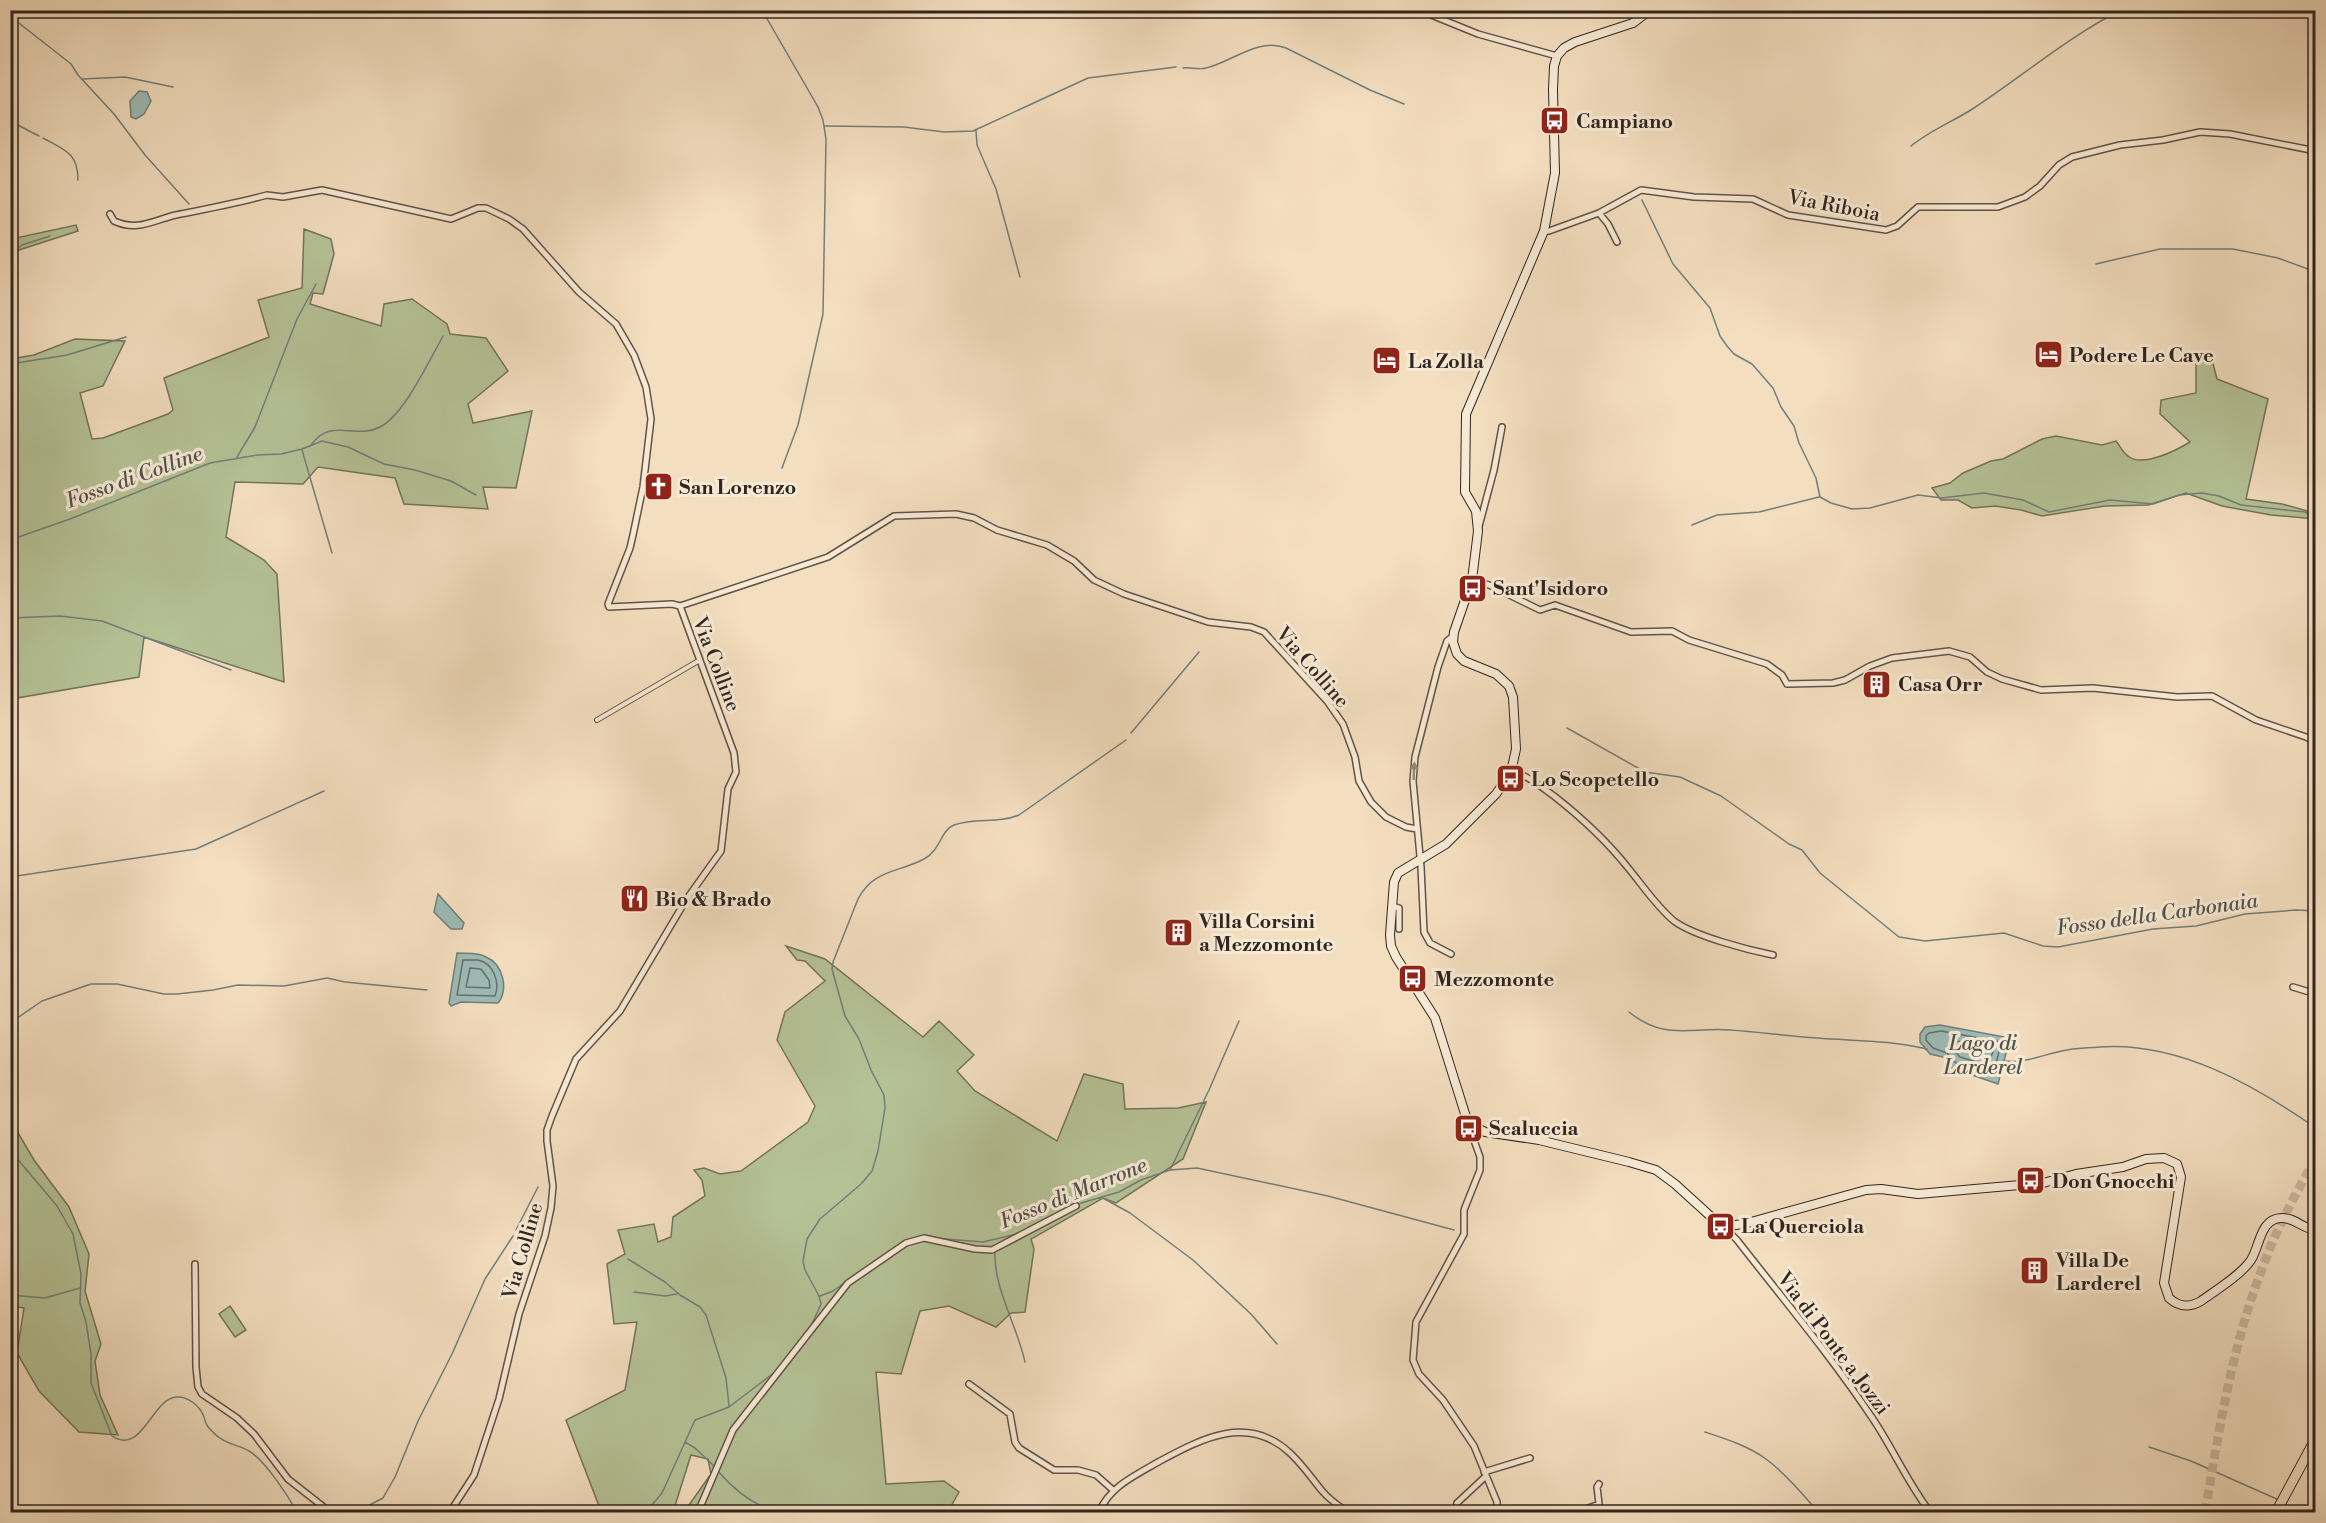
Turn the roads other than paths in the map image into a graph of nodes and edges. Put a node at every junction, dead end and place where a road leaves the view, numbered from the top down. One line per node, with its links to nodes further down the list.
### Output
1 (1419, 10): 3 (street)
2 (1650, 10): 3 (main road)
3 (1557, 56): 7 (main road)
4 (2316, 151): 5 (street, Via Riboia)
5 (1599, 213): 7 (street, Via Riboia); 8 (street)
6 (111, 214): 12 (street)
7 (1544, 231): 10 (main road)
8 (1617, 242)
9 (1502, 427): 10 (street)
10 (1478, 531): 11 (main road)
11 (1472, 580): 13 (main road); 16 (street)
12 (680, 606): 14 (street, Via Colline); 18 (street, Via Colline)
13 (1454, 636): 17 (main road); 18 (street, one-way to 13)
14 (700, 659): 15 (street); 40 (street, Via Colline)
15 (597, 720)
16 (2316, 742)
17 (1511, 772): 19 (main road); 23 (street)
18 (1417, 829): 19 (street)
19 (1420, 861): 20 (main road); 22 (street)
20 (1392, 906): 21 (street); 26 (main road)
21 (1399, 929)
22 (1451, 954)
23 (1773, 955)
24 (2293, 987): 25 (street)
25 (2316, 994)
26 (1472, 1125): 28 (main road); 35 (street)
27 (1076, 1206): 41 (street)
28 (1727, 1226): 29 (main road); 46 (street, Via di Ponte a Jozzi)
29 (2316, 1230)
30 (195, 1264): 39 (street)
31 (969, 1384): 37 (street)
32 (2316, 1438): 47 (highway)
33 (2316, 1450): 47 (highway)
34 (1530, 1458): 35 (street)
35 (1485, 1474): 38 (street); 44 (street)
36 (1599, 1484): 45 (street)
37 (1113, 1490): 42 (street); 43 (street)
38 (1457, 1503)
39 (330, 1512)
40 (450, 1512)
41 (698, 1512)
42 (1099, 1512)
43 (1347, 1512)
44 (1497, 1512)
45 (1578, 1512)
46 (1930, 1512)
47 (2277, 1512)

